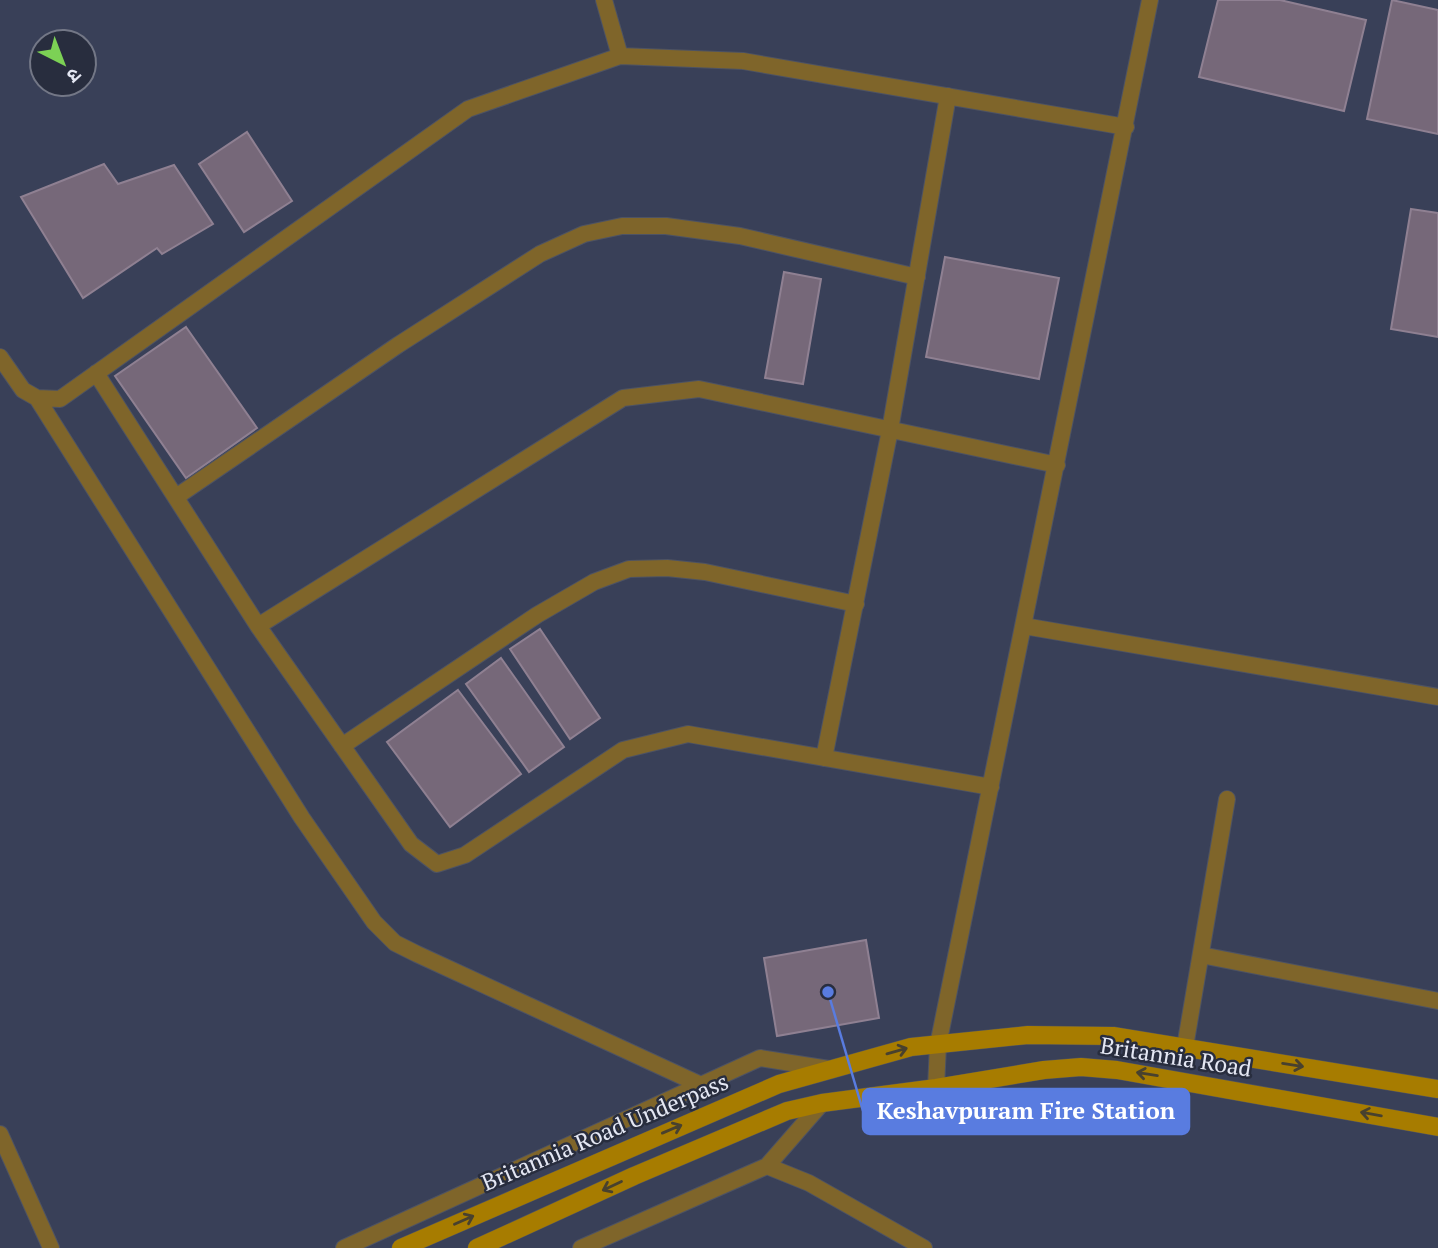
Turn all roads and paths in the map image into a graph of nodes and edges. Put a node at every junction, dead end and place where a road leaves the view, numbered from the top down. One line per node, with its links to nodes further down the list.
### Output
1 (604, 0): 3 (lane)
2 (1150, 0): 5 (lane)
3 (620, 56): 4 (lane); 8 (lane)
4 (948, 96): 5 (lane); 6 (lane)
5 (1126, 127): 11 (lane)
6 (917, 277): 10 (lane); 12 (lane)
7 (0, 357): 9 (lane)
8 (96, 373): 9 (lane); 12 (lane)
9 (37, 398): 26 (lane)
10 (890, 430): 11 (lane); 13 (lane); 14 (lane)
11 (1057, 465): 15 (lane)
12 (176, 497): 14 (lane)
13 (856, 604): 17 (lane); 18 (lane)
14 (258, 626): 17 (lane)
15 (1024, 626): 16 (lane); 19 (lane)
16 (1438, 696)
17 (342, 746): 18 (lane)
18 (824, 758): 19 (lane)
19 (991, 787): 23 (lane)
20 (1227, 799): 21 (lane)
21 (1201, 955): 22 (lane); 24 (lane)
22 (1438, 1000)
23 (938, 1045): 24 (main road, Britannia Road); 25 (main road, Britannia Road, one-way to 23); 27 (lane)
24 (1185, 1047): 28 (main road, Britannia Road, one-way to 28)
25 (832, 1069): 26 (lane); 35 (main road, Britannia Road Underpass, one-way to 25)
26 (701, 1086): 34 (lane)
27 (936, 1088): 29 (main road, Britannia Road); 30 (main road, Britannia Road, one-way to 27)
28 (1438, 1089)
29 (822, 1103): 32 (lane); 36 (main road, one-way to 36)
30 (1438, 1127)
31 (0, 1134): 33 (lane)
32 (767, 1166): 37 (lane); 38 (lane)
33 (51, 1248)
34 (344, 1248)
35 (401, 1248)
36 (477, 1248)
37 (581, 1248)
38 (924, 1248)

